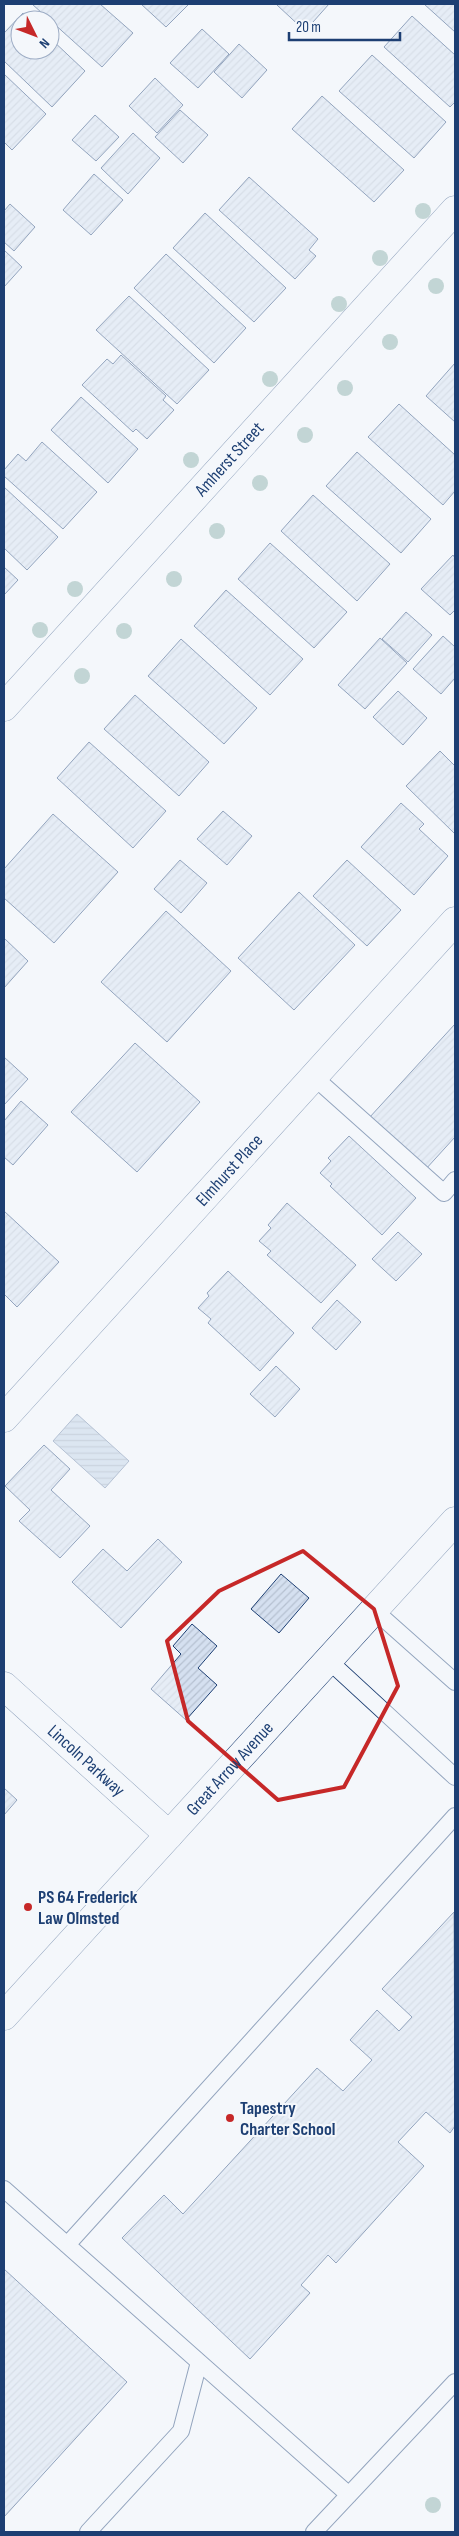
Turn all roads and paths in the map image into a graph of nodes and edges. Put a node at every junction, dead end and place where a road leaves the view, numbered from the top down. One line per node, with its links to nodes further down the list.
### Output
1 (455, 210): 2 (street, Amherst Street)
2 (4, 707)
3 (455, 921): 4 (street, Elmhurst Place)
4 (314, 1077): 5 (lane); 6 (street, Elmhurst Place)
5 (455, 1180)
6 (4, 1418)
7 (455, 1521): 8 (street, Great Arrow Avenue)
8 (374, 1610): 9 (street, Great Arrow Avenue); 10 (lane)
9 (328, 1660): 12 (lane); 14 (street, Great Arrow Avenue)
10 (455, 1682)
11 (4, 1686): 14 (street, Lincoln Parkway)
12 (455, 1777)
13 (455, 1816): 17 (lane)
14 (169, 1835): 15 (street, Great Arrow Avenue)
15 (4, 2016)
16 (4, 2189): 17 (lane)
17 (67, 2245): 18 (lane)
18 (199, 2362): 20 (lane); 21 (lane)
19 (455, 2382): 20 (lane)
20 (349, 2495): 22 (lane)
21 (88, 2532)
22 (314, 2532)

